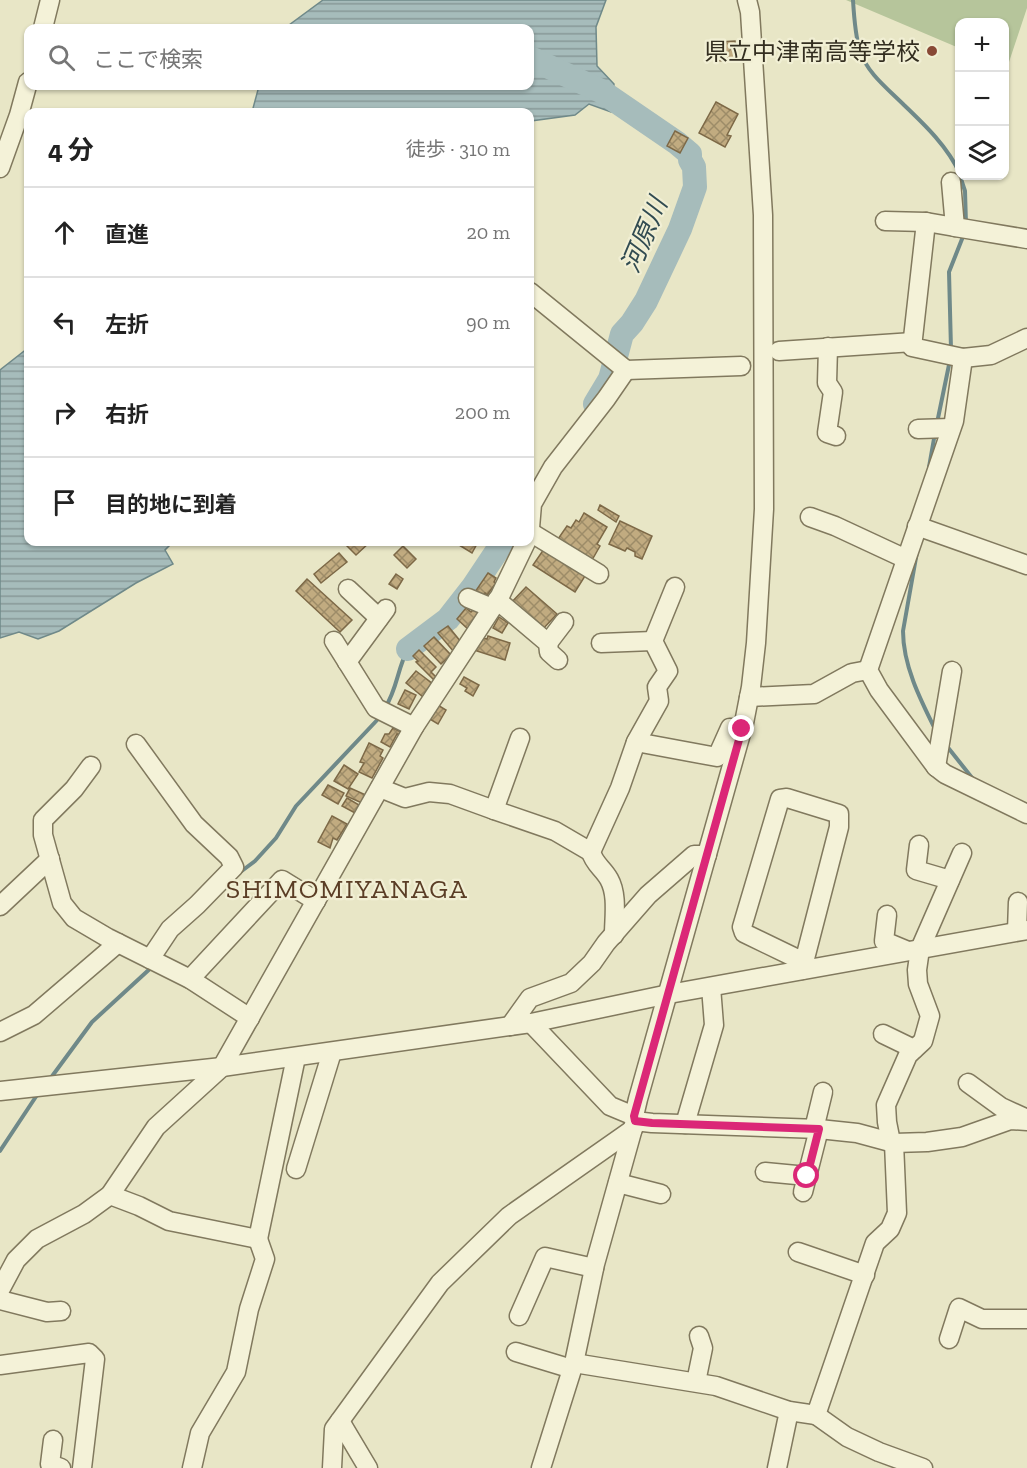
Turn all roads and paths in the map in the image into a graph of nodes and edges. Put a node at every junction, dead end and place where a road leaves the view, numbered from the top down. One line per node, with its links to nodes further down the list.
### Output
1 (50, 0): 3 (street)
2 (747, 0): 43 (street)
3 (44, 24)
4 (26, 90): 5 (street)
5 (0, 168)
6 (951, 182): 9 (street)
7 (885, 221): 8 (street)
8 (926, 222): 9 (street); 13 (street)
9 (955, 227): 10 (street)
10 (1027, 239)
11 (534, 295): 18 (street)
12 (1027, 338): 16 (street)
13 (913, 342): 14 (street); 16 (street)
14 (828, 347): 15 (street); 21 (street)
15 (779, 351)
16 (963, 358): 19 (street)
17 (741, 366): 18 (street)
18 (626, 370): 22 (street)
19 (951, 428): 20 (street); 24 (street)
20 (918, 429)
21 (837, 436)
22 (534, 491)
23 (810, 517): 27 (street)
24 (917, 526): 27 (street); 28 (street)
25 (534, 533): 29 (street)
26 (524, 546): 33 (street)
27 (906, 558): 41 (street)
28 (1027, 565)
29 (599, 574)
30 (675, 587): 36 (street)
31 (348, 589): 40 (street)
32 (468, 598): 33 (street)
33 (495, 604): 37 (street); 44 (street)
34 (564, 622): 37 (street)
35 (334, 641): 40 (street)
36 (654, 641): 38 (street); 47 (street)
37 (548, 643): 39 (street)
38 (602, 644)
39 (558, 660)
40 (347, 662): 44 (street)
41 (868, 670): 43 (street); 50 (street)
42 (952, 671): 50 (street)
43 (749, 697): 45 (street)
44 (414, 727): 51 (street)
45 (742, 729): 47 (street); 57 (street)
46 (520, 738): 52 (street)
47 (636, 742): 55 (street)
48 (136, 744): 68 (street)
49 (91, 766): 58 (street)
50 (936, 767): 53 (street)
51 (380, 788): 52 (street); 60 (street)
52 (494, 810): 55 (street)
53 (1027, 814)
54 (919, 845): 59 (street)
55 (591, 852): 65 (street)
56 (962, 853): 59 (street)
57 (707, 855): 65 (street); 72 (street)
58 (50, 860): 62 (street); 66 (street)
59 (950, 879): 67 (street)
60 (316, 901): 70 (street); 73 (street)
61 (1018, 902): 64 (street)
62 (0, 906)
63 (887, 915): 67 (street)
64 (1022, 931): 67 (street)
65 (614, 935): 75 (street)
66 (117, 943): 68 (street); 76 (street)
67 (914, 950): 69 (street); 78 (street)
68 (150, 959): 70 (street)
69 (803, 966): 69 (street); 71 (street)
70 (190, 979): 73 (street)
71 (711, 987): 72 (street); 87 (street)
72 (669, 994): 74 (street); 86 (street)
73 (250, 1018): 81 (street)
74 (531, 1023): 75 (street); 86 (street)
75 (510, 1026): 79 (street)
76 (0, 1032)
77 (883, 1034): 78 (street)
78 (914, 1049): 89 (street)
79 (332, 1052): 80 (street); 90 (street)
80 (296, 1057): 81 (street); 95 (street)
81 (222, 1067): 83 (street); 94 (street)
82 (968, 1083): 85 (street)
83 (0, 1091)
84 (823, 1092): 88 (street)
85 (1027, 1120): 89 (street)
86 (634, 1122): 87 (street); 92 (street); 113 (street)
87 (685, 1124): 88 (street)
88 (817, 1129): 89 (street); 91 (street)
89 (893, 1142): 99 (street)
90 (296, 1169)
91 (765, 1172)
92 (618, 1183): 93 (street); 97 (street)
93 (661, 1194)
94 (110, 1195): 95 (street); 98 (street)
95 (258, 1239): 117 (street)
96 (798, 1252): 99 (street)
97 (594, 1268): 103 (street); 109 (street)
98 (4, 1273): 100 (street)
99 (865, 1275): 112 (street)
100 (0, 1290)
101 (0, 1300): 102 (street)
102 (61, 1311)
103 (519, 1316)
104 (1027, 1319): 106 (street)
105 (699, 1336): 110 (street)
106 (949, 1339)
107 (516, 1352): 109 (street)
108 (0, 1365): 116 (street)
109 (573, 1366): 110 (street); 120 (street)
110 (696, 1382): 111 (street)
111 (789, 1411): 112 (street); 121 (street)
112 (816, 1415): 122 (street)
113 (340, 1420): 118 (street); 119 (street)
114 (53, 1440): 115 (street)
115 (61, 1468)
116 (82, 1468)
117 (192, 1468)
118 (332, 1468)
119 (368, 1468)
120 (541, 1468)
121 (777, 1468)
122 (923, 1468)

